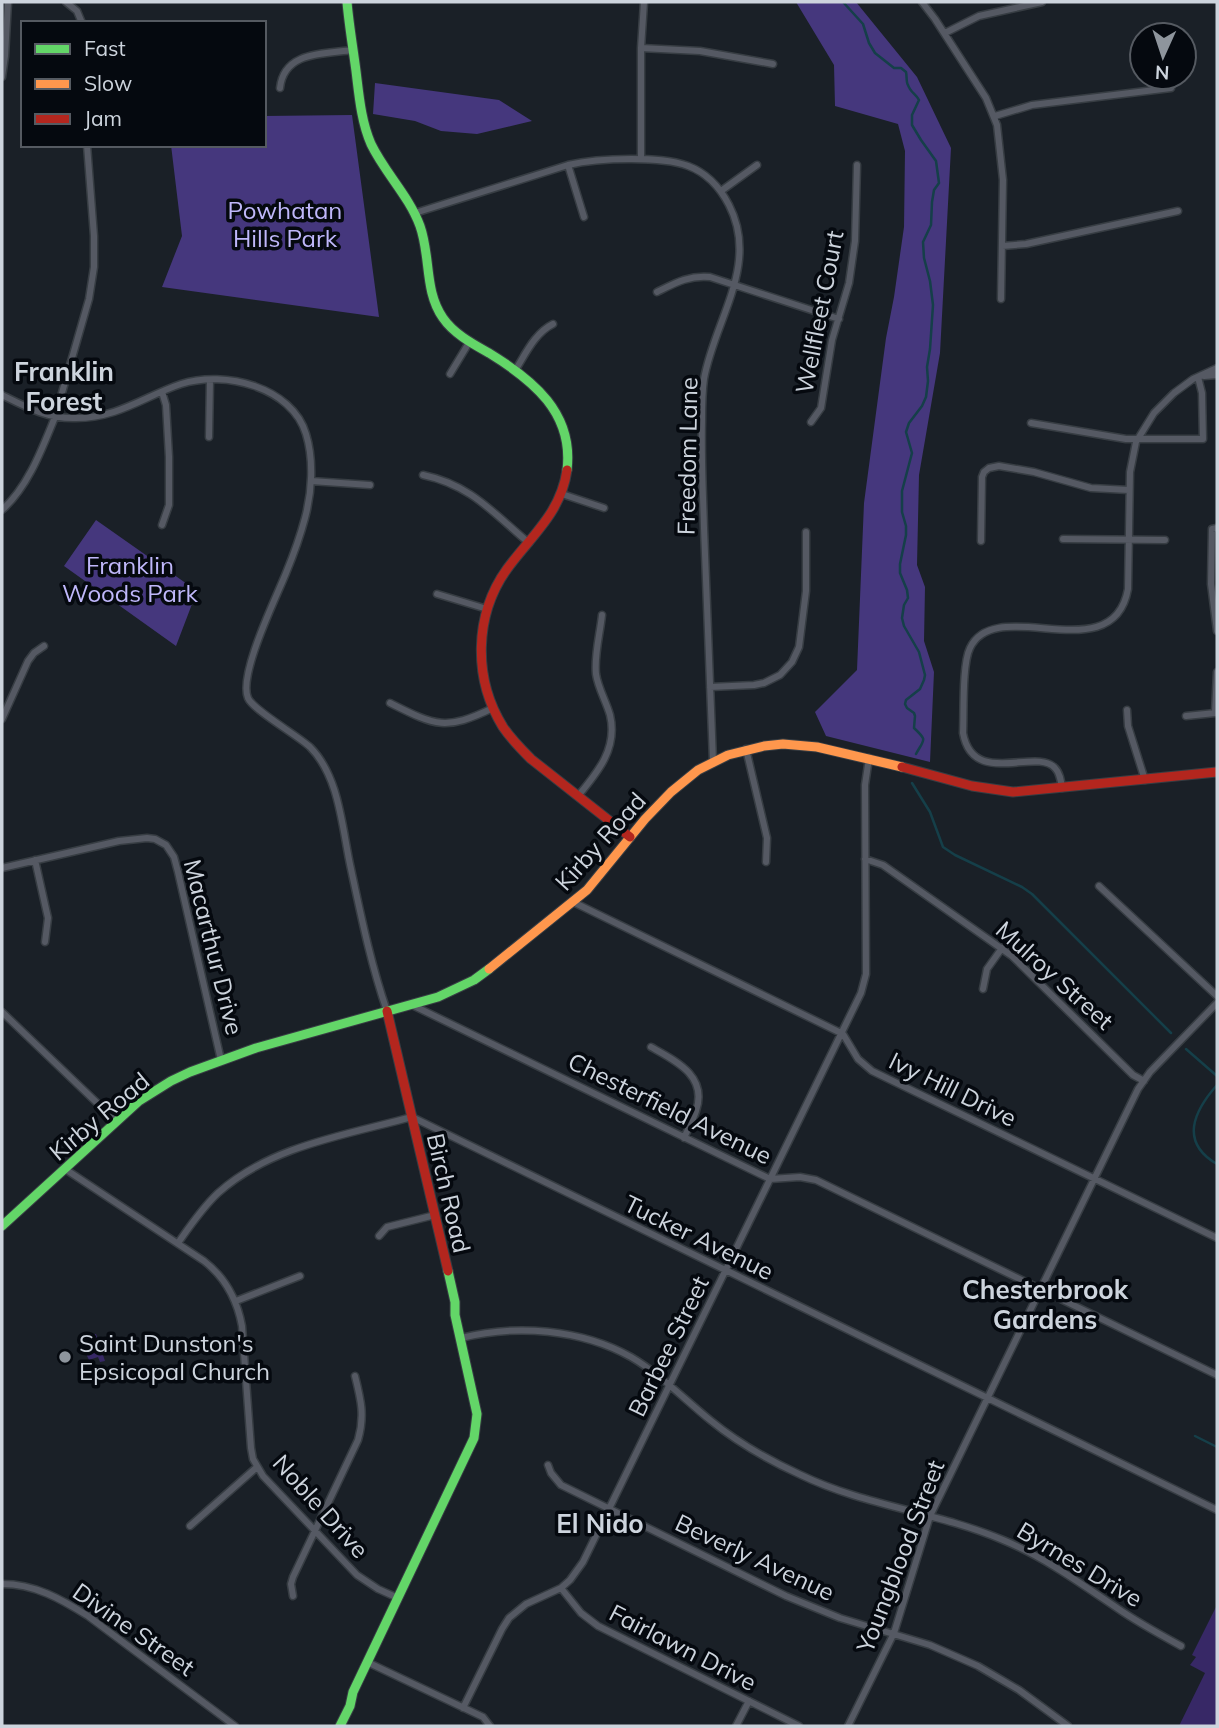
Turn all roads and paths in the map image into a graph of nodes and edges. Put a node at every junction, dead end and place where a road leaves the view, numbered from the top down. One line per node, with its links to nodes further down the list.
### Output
1 (8, 2): 12 (street)
2 (66, 2): 7 (street)
3 (347, 2): 10 (street)
4 (644, 2): 9 (street)
5 (922, 2): 8 (street)
6 (1042, 2): 8 (street)
7 (81, 21)
8 (945, 33): 15 (street)
9 (641, 48): 11 (street); 17 (street)
10 (353, 50): 13 (street); 23 (street)
11 (773, 64)
12 (2, 78)
13 (280, 88)
14 (1146, 91): 15 (street)
15 (995, 116): 25 (street)
16 (87, 147): 40 (street)
17 (642, 159): 18 (street, Freedom Lane); 21 (street, Freedom Lane)
18 (568, 165): 23 (street, Freedom Lane); 24 (street)
19 (757, 165): 21 (street)
20 (857, 165): 29 (street, Wellfleet Court)
21 (721, 191): 26 (street, Freedom Lane)
22 (1178, 211): 25 (street)
23 (415, 213): 31 (street)
24 (584, 217)
25 (1002, 246): 28 (street)
26 (735, 284): 27 (street); 29 (street); 66 (street, Freedom Lane)
27 (657, 292)
28 (1001, 299)
29 (839, 319): 41 (street, Wellfleet Court)
30 (553, 324): 33 (street)
31 (470, 341): 33 (street); 34 (street)
32 (1217, 368): 36 (street)
33 (516, 369): 49 (street)
34 (450, 374)
35 (1217, 375): 36 (street)
36 (1198, 377): 44 (street); 44 (street)
37 (210, 380): 38 (street); 43 (street); 46 (street)
38 (162, 392): 40 (street); 52 (street)
39 (2, 395): 40 (street)
40 (55, 417): 51 (street)
41 (811, 422)
42 (1031, 424): 44 (street)
43 (209, 437)
44 (1137, 439): 48 (street)
45 (423, 475): 59 (street)
46 (311, 481): 47 (street); 92 (street, Birch Road)
47 (370, 485)
48 (1129, 490): 56 (street); 58 (street)
49 (562, 494): 50 (street); 59 (street)
50 (604, 508)
51 (2, 510)
52 (162, 525)
53 (1217, 528): 63 (street)
54 (806, 532): 66 (street)
55 (1063, 539): 56 (street)
56 (1129, 540): 57 (street); 77 (street)
57 (1165, 540)
58 (981, 541)
59 (529, 543): 61 (street)
60 (437, 594): 61 (street)
61 (487, 609): 68 (street)
62 (602, 615): 78 (street)
63 (1217, 631)
64 (44, 646): 71 (street)
65 (1217, 672): 70 (street)
66 (710, 687): 74 (street, Freedom Lane)
67 (390, 704): 68 (street)
68 (493, 708): 78 (street)
69 (1127, 710): 76 (street)
70 (1186, 716)
71 (2, 719)
72 (746, 749): 73 (street, Kirby Road); 74 (street, Kirby Road); 82 (street)
73 (869, 758): 77 (street, Kirby Road); 80 (street, Barbee Street)
74 (713, 761): 79 (street, Kirby Road)
75 (1217, 772): 76 (street, Kirby Road)
76 (1144, 780): 77 (street, Kirby Road)
77 (1062, 788)
78 (578, 796): 79 (street)
79 (630, 837): 85 (street, Kirby Road)
80 (865, 859): 87 (street, Mulroy Street); 94 (street, Barbee Street)
81 (35, 860): 83 (street, Macarthur Drive); 86 (street); 96 (street, Macarthur Drive)
82 (766, 862)
83 (2, 868)
84 (1099, 887): 89 (street)
85 (573, 902): 91 (street, Kirby Road); 94 (street, Ivy Hill Drive)
86 (45, 942)
87 (1002, 948): 88 (street); 97 (street, Mulroy Street)
88 (983, 989)
89 (1217, 996)
90 (1217, 1003): 97 (street, Youngblood Street)
91 (412, 1005): 92 (street, Kirby Road); 100 (street, Chesterfield Avenue)
92 (387, 1011): 96 (street, Kirby Road); 98 (street, Birch Road)
93 (2, 1012): 99 (street)
94 (843, 1034): 102 (street, Ivy Hill Drive); 103 (street, Barbee Street)
95 (651, 1047): 100 (street)
96 (221, 1060): 99 (street, Kirby Road)
97 (1144, 1081): 102 (street, Youngblood Street)
98 (412, 1117): 104 (street, Birch Road); 108 (street); 109 (street, Tucker Avenue)
99 (116, 1121): 101 (street, Kirby Road)
100 (684, 1138): 103 (street, Chesterfield Avenue)
101 (65, 1170): 105 (street, Kirby Road); 108 (street, Noble Drive)
102 (1094, 1178): 107 (street, Ivy Hill Drive); 111 (street, Youngblood Street)
103 (770, 1179): 109 (street, Barbee Street); 111 (street, Chesterfield Avenue)
104 (435, 1215): 106 (street); 113 (street, Birch Road)
105 (2, 1226)
106 (379, 1236)
107 (1217, 1238)
108 (177, 1243): 112 (street, Noble Drive)
109 (726, 1271): 116 (street, Barbee Street); 117 (street, Tucker Avenue)
110 (300, 1276): 112 (street)
111 (1040, 1289): 114 (street, Chesterfield Avenue); 117 (street, Youngblood Street)
112 (236, 1301): 119 (street, Noble Drive)
113 (461, 1338): 116 (street, Byrnes Drive); 128 (street, Birch Road)
114 (1217, 1375)
115 (355, 1376): 124 (street)
116 (670, 1386): 120 (street, Barbee Street); 122 (street, Byrnes Drive)
117 (987, 1398): 121 (street, Tucker Avenue); 122 (street, Youngblood Street)
118 (548, 1465): 120 (street, Beverly Avenue)
119 (257, 1467): 123 (street); 124 (street, Noble Drive)
120 (610, 1509): 126 (street, Barbee Street); 129 (street, Beverly Avenue)
121 (1217, 1510)
122 (930, 1516): 129 (street, Youngblood Street); 130 (street, Byrnes Drive)
123 (190, 1526)
124 (315, 1531): 127 (street); 128 (street, Noble Drive)
125 (2, 1584): 134 (street, Divine Street)
126 (561, 1588): 132 (street, Fairlawn Drive); 133 (street, Barbee Street)
127 (293, 1596)
128 (398, 1598): 131 (street, Birch Road)
129 (894, 1633): 139 (street, Youngblood Street); 140 (street, Beverly Avenue)
130 (1181, 1646)
131 (367, 1662): 133 (street); 135 (street, Birch Road)
132 (749, 1701): 137 (street); 138 (street, Fairlawn Drive)
133 (463, 1708): 136 (street)
134 (235, 1726)
135 (340, 1726)
136 (490, 1726)
137 (736, 1726)
138 (799, 1726)
139 (848, 1726)
140 (1068, 1726)

